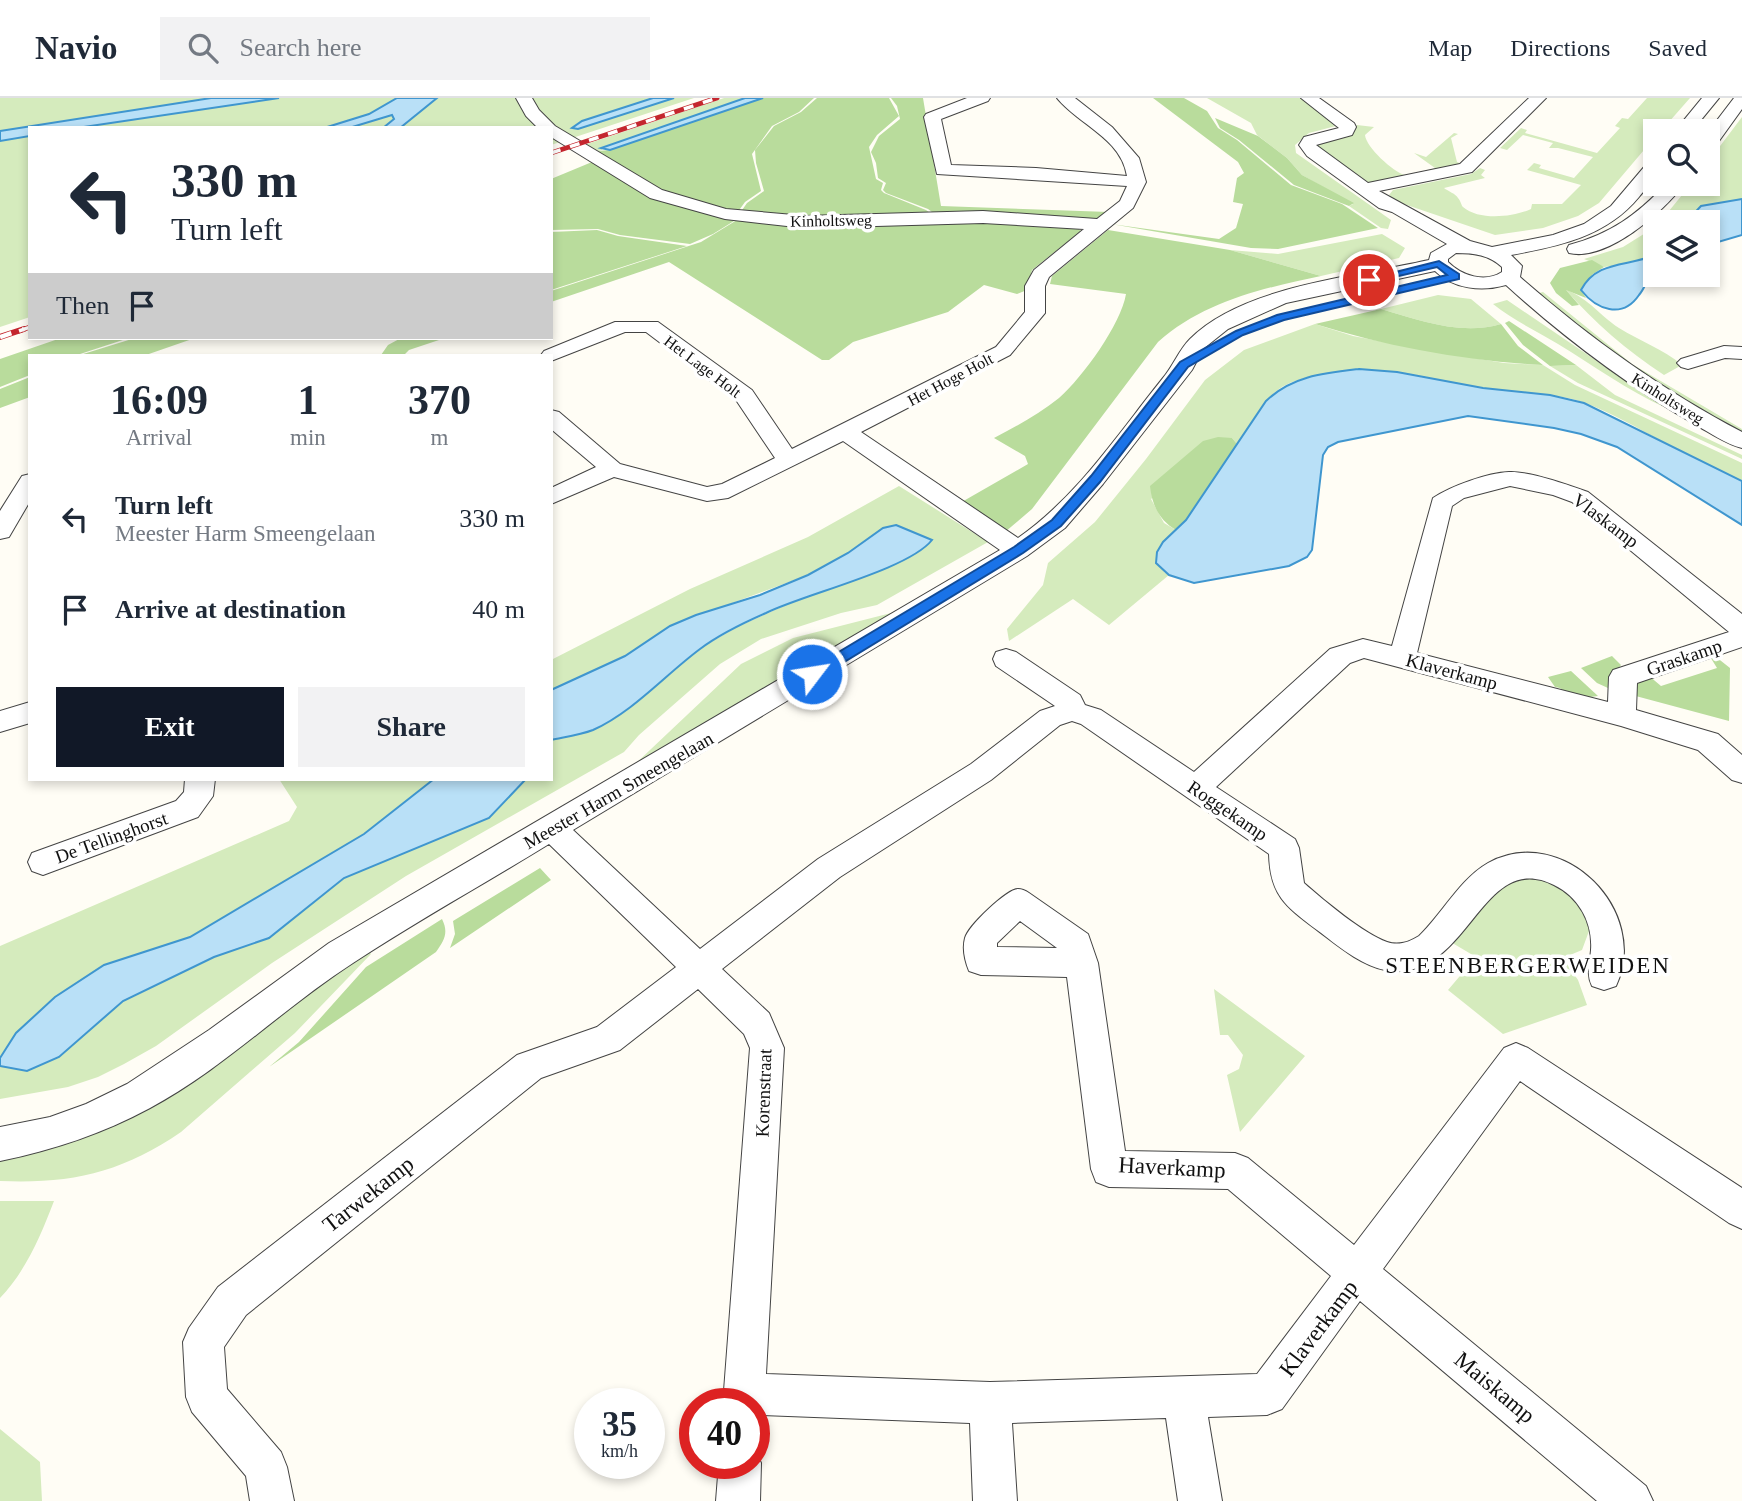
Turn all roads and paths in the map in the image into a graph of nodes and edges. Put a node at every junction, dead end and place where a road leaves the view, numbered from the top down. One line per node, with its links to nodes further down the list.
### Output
1 (524, 98): 9 (street, Kinholtsweg)
2 (982, 98): 13 (street)
3 (1065, 98): 13 (street)
4 (1309, 98): 14 (street)
5 (1538, 98): 14 (street)
6 (1711, 98): 8 (street)
7 (1742, 98): 10 (street)
8 (1693, 119)
9 (547, 126)
10 (1720, 128)
11 (553, 131): 17 (street, Kinholtsweg)
12 (1643, 179): 19 (street)
13 (1137, 182): 17 (street, Het Hoge Holt)
14 (1365, 189): 16 (street)
15 (1664, 196): 21 (street)
16 (1385, 204): 18 (street); 20 (street)
17 (1101, 225): 28 (street, Het Hoge Holt)
18 (1466, 247): 19 (street); 20 (street, Meester Harm Smeengelaan)
19 (1493, 252): 21 (street, Kinholtsweg)
20 (1442, 258): 22 (street); 35 (street, Meester Harm Smeengelaan)
21 (1511, 271): 22 (street); 23 (street, Kinholtsweg)
22 (1485, 283): 23 (street, Kinholtsweg)
23 (1596, 350): 29 (street, Kinholtsweg)
24 (1742, 353): 26 (street)
25 (553, 354): 30 (street, Het Lage Holt)
26 (1688, 363)
27 (553, 419): 31 (street, Het Hoge Holt)
28 (845, 432): 30 (street, Het Hoge Holt); 35 (street)
29 (1742, 441)
30 (789, 461): 31 (street, Het Hoge Holt)
31 (612, 469): 33 (street)
32 (28, 484): 34 (street)
33 (553, 496)
34 (0, 531)
35 (1018, 550): 47 (street, Meester Harm Smeengelaan)
36 (1742, 628): 38 (street, Vlaskamp)
37 (1742, 637): 42 (street, Graskamp)
38 (1403, 657): 42 (street, Klaverkamp); 46 (street, Klaverkamp)
39 (1006, 659): 40 (street, Roggekamp)
40 (1072, 711): 46 (street, Roggekamp); 50 (street)
41 (28, 713): 43 (street)
42 (1622, 716): 44 (street, Klaverkamp)
43 (0, 722)
44 (1742, 772)
45 (200, 781): 48 (street, De Tellinghorst)
46 (1196, 788): 51 (street, Roggekamp)
47 (553, 829): 50 (street, Korenstraat); 52 (street, Meester Harm Smeengelaan)
48 (43, 862)
49 (1082, 962): 54 (street, Haverkamp)
50 (699, 968): 55 (street, Korenstraat); 60 (street, Tarwekamp)
51 (1604, 976)
52 (0, 1144)
53 (1742, 1210): 54 (street, Klaverkamp)
54 (1359, 1273): 56 (street, Klaverkamp); 64 (street, Maiskamp)
55 (746, 1388)
56 (1184, 1396): 58 (street, Klaverkamp); 63 (street)
57 (770, 1399): 58 (street, Klaverkamp)
58 (990, 1403): 62 (street)
59 (739, 1479): 61 (street)
60 (272, 1501)
61 (738, 1501)
62 (995, 1501)
63 (1200, 1501)
64 (1631, 1501)

